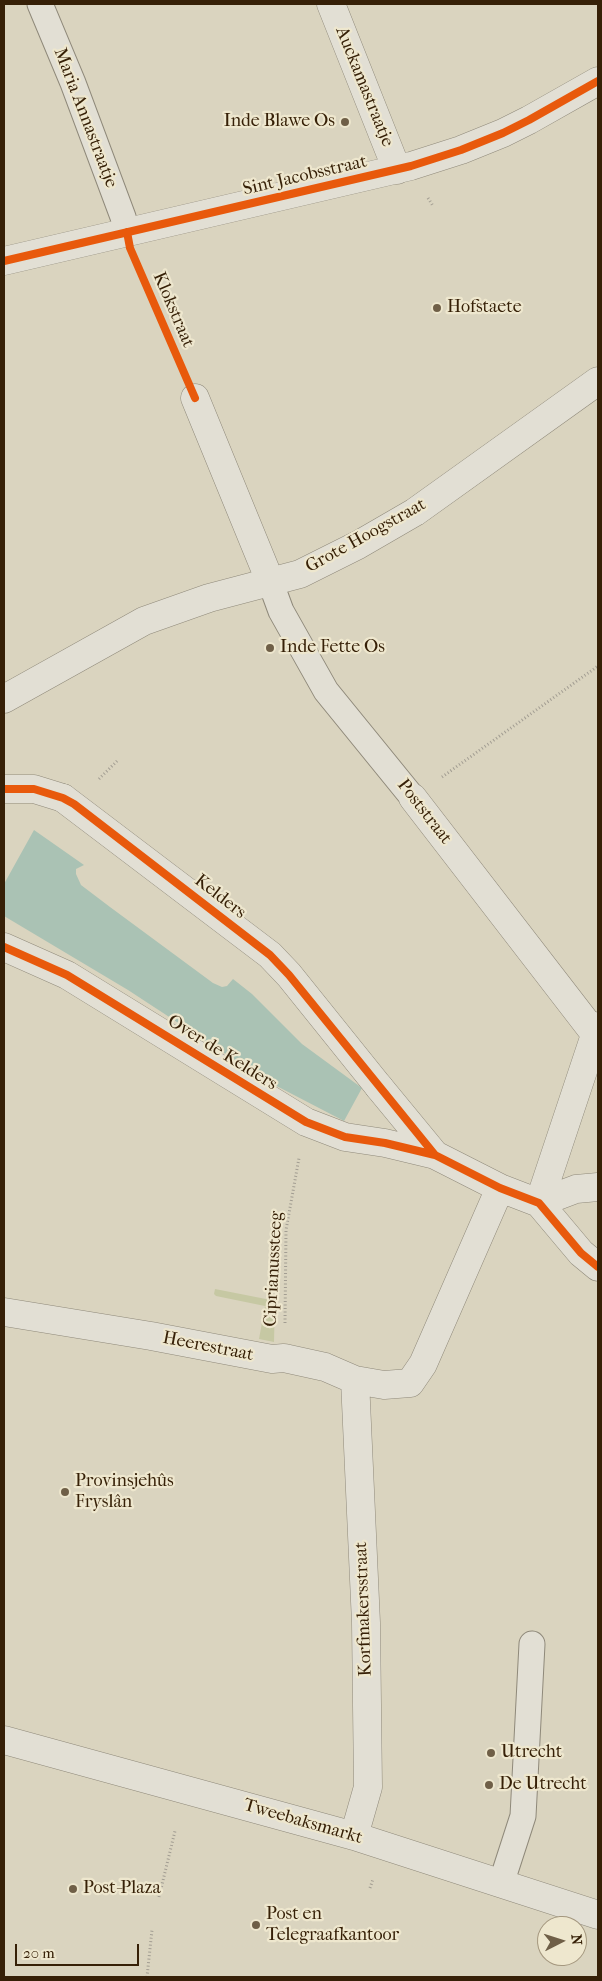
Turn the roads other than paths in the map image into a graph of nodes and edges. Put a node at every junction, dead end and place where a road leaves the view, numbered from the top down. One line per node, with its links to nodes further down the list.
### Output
1 (40, 4): 5 (lane, Maria Annastraatje)
2 (331, 4): 4 (street, Auckamastraatje)
3 (598, 81): 4 (street, Sint Jacobsstraat)
4 (397, 170): 5 (street, Sint Jacobsstraat)
5 (127, 232): 6 (street, Sint Jacobsstraat)
6 (4, 261)
7 (598, 381): 9 (street, Grote Hoogstraat)
8 (195, 398): 9 (street)
9 (270, 581): 10 (street, Grote Hoogstraat); 12 (lane, Poststraat)
10 (4, 699)
11 (4, 789): 15 (street, Kelders)
12 (413, 798): 14 (street, Poststraat)
13 (4, 947): 16 (street, Over de Kelders)
14 (596, 1030): 19 (street)
15 (379, 1086): 16 (street, Over de Kelders)
16 (435, 1155): 18 (street, Over de Kelders)
17 (598, 1187): 19 (street)
18 (500, 1188): 19 (street, Over de Kelders); 22 (street, Heerestraat)
19 (539, 1203): 20 (street)
20 (598, 1266)
21 (4, 1312): 22 (street, Heerestraat)
22 (355, 1380): 25 (street, Korfmakersstraat)
23 (532, 1644): 26 (lane)
24 (4, 1740): 25 (street, Tweebaksmarkt)
25 (354, 1836): 26 (street, Tweebaksmarkt)
26 (501, 1884): 27 (street, Tweebaksmarkt)
27 (598, 1915)

